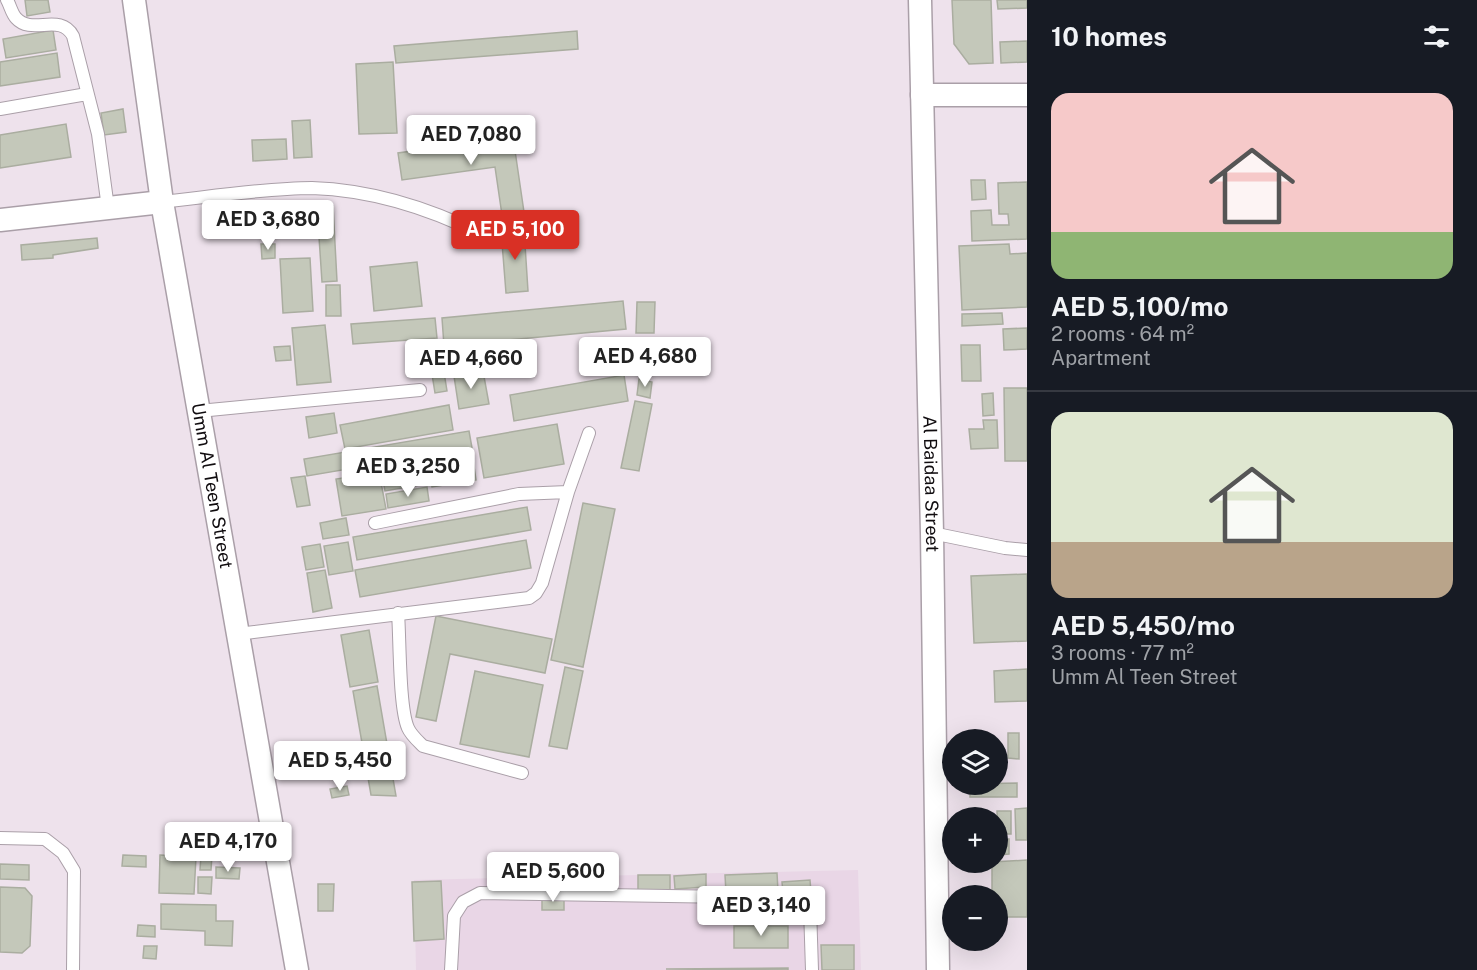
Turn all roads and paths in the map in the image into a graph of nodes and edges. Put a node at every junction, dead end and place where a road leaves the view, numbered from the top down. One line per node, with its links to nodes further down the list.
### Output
1 (7, 0): 4 (lane)
2 (134, 0): 8 (street, Umm Al Teen Street)
3 (920, 0): 5 (street, Al Baidaa Street)
4 (87, 94): 7 (lane); 9 (lane)
5 (922, 95): 6 (street); 17 (street, Al Baidaa Street)
6 (1027, 95)
7 (0, 109)
8 (162, 202): 9 (street); 11 (lane); 13 (street, Umm Al Teen Street)
9 (108, 208): 10 (street)
10 (0, 220)
11 (483, 235)
12 (420, 390): 13 (lane)
13 (199, 411): 20 (street, Umm Al Teen Street)
14 (589, 433): 15 (lane)
15 (567, 492): 16 (lane); 19 (lane)
16 (375, 523)
17 (932, 533): 18 (lane); 27 (street, Al Baidaa Street)
18 (1027, 550)
19 (398, 613): 20 (lane); 21 (lane)
20 (238, 634): 24 (street, Umm Al Teen Street)
21 (522, 773)
22 (0, 838): 23 (lane)
23 (73, 970)
24 (297, 970)
25 (451, 970): 26 (lane)
26 (812, 970)
27 (938, 970)

